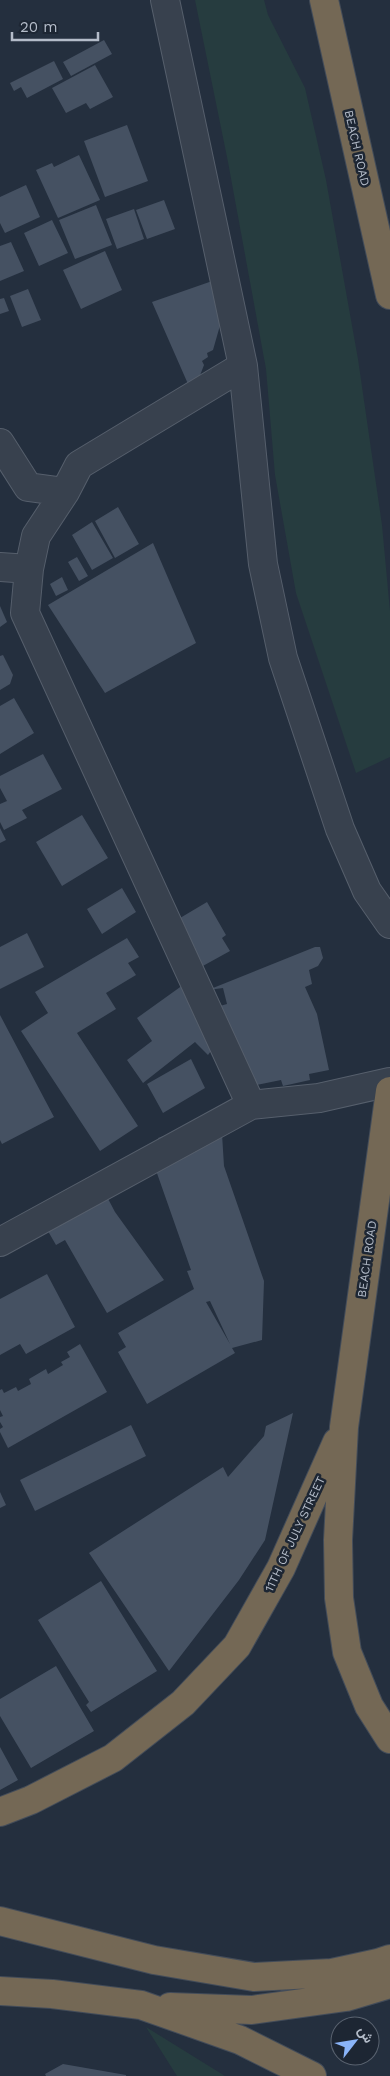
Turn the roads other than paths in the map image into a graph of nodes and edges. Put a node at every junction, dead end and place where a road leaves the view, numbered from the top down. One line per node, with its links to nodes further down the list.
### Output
1 (165, 0): 4 (street)
2 (324, 0): 3 (highway, BEACH ROAD)
3 (390, 296)
4 (243, 366): 6 (street); 9 (street)
5 (0, 443): 6 (street)
6 (65, 492): 8 (street)
7 (0, 567): 8 (street)
8 (29, 569): 12 (street)
9 (390, 924)
10 (390, 1082): 12 (street)
11 (390, 1091): 14 (highway, BEACH ROAD)
12 (251, 1105): 13 (street)
13 (0, 1242)
14 (344, 1426): 15 (highway); 16 (highway, 11TH OF JULY STREET)
15 (390, 1739)
16 (0, 1812)
17 (0, 1921): 18 (highway)
18 (390, 1959)
19 (390, 1984): 21 (highway)
20 (0, 1991): 21 (highway)
21 (141, 2006): 22 (highway)
22 (312, 2076)

